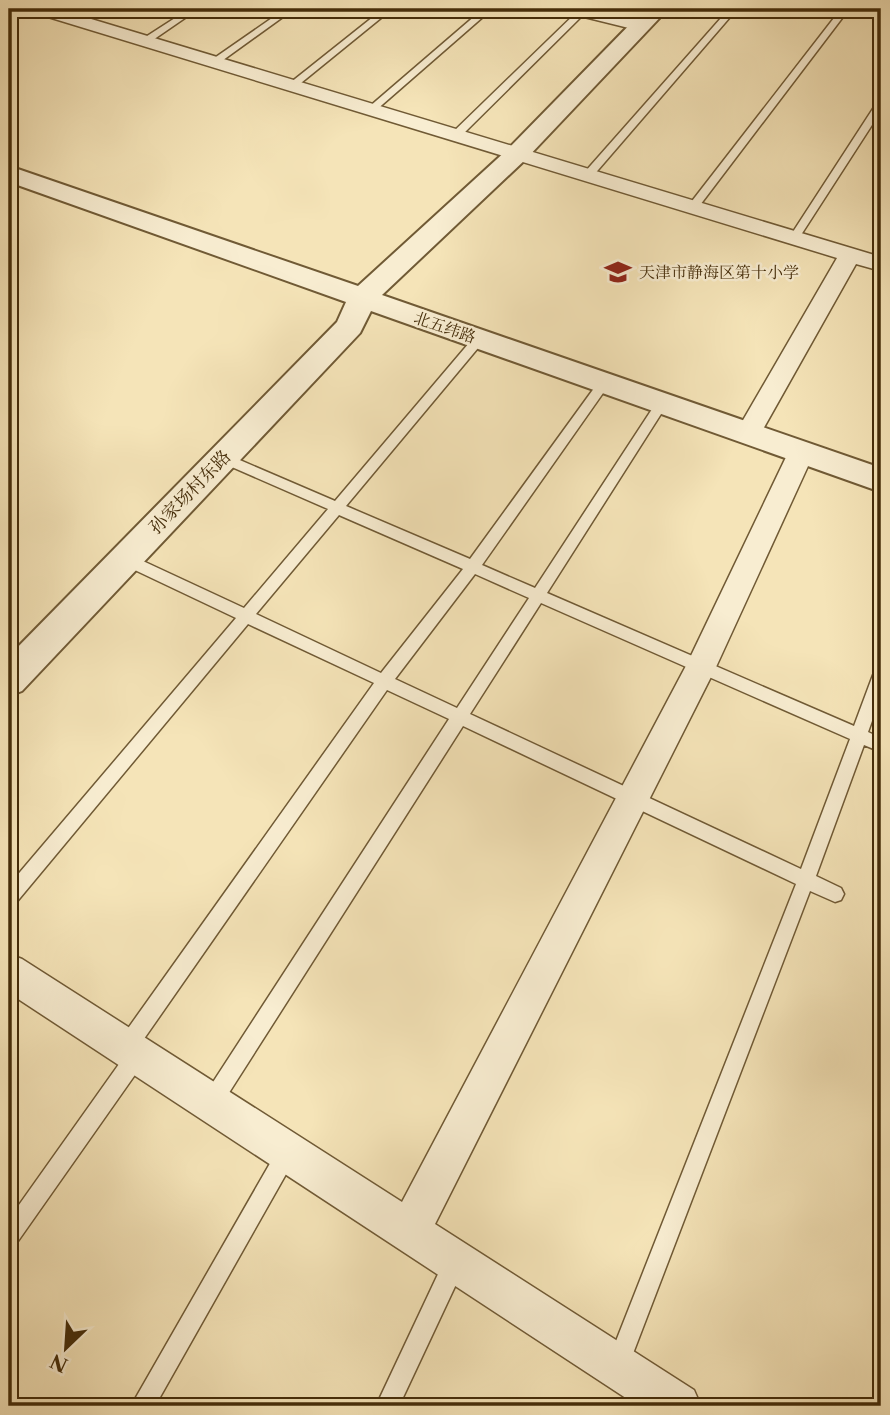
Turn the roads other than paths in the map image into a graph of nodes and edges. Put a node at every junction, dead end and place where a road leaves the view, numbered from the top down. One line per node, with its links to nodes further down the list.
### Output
1 (41, 9): 13 (street)
2 (98, 9): 13 (lane)
3 (194, 9): 14 (lane)
4 (290, 9): 15 (lane)
5 (388, 9): 16 (lane)
6 (488, 9): 18 (lane)
7 (733, 9): 22 (lane)
8 (845, 9): 23 (lane)
9 (870, 9): 11 (lane)
10 (581, 10): 12 (street); 19 (lane)
11 (881, 11)
12 (649, 18): 20 (street)
13 (80, 20): 14 (street)
14 (147, 40): 15 (street)
15 (216, 61): 16 (street)
16 (293, 85): 18 (street)
17 (881, 104): 24 (lane)
18 (372, 109): 19 (street)
19 (456, 135): 20 (street)
20 (517, 154): 22 (street); 27 (street)
21 (9, 174): 27 (street, 北五纬路)
22 (588, 175): 23 (street)
23 (693, 207): 24 (street)
24 (794, 238): 25 (street)
25 (850, 255): 26 (street); 31 (street)
26 (879, 259)
27 (362, 298): 28 (street, 北五纬路); 33 (street, 孙家场村东路)
28 (479, 339): 29 (street, 北五纬路); 35 (lane)
29 (604, 383): 30 (street, 北五纬路); 37 (lane)
30 (662, 403): 31 (street, 北五纬路); 38 (lane)
31 (748, 434): 32 (street, 北五纬路)
32 (801, 453): 34 (street, 北五纬路); 40 (street)
33 (223, 458): 35 (lane); 36 (street, 孙家场村东路)
34 (881, 480)
35 (337, 507): 37 (lane); 39 (lane)
36 (125, 559): 39 (lane); 42 (street, 孙家场村东路)
37 (472, 567): 38 (lane); 43 (lane)
38 (538, 596): 40 (lane); 44 (lane)
39 (246, 616): 43 (lane); 50 (lane)
40 (701, 667): 45 (lane); 47 (street)
41 (881, 675): 45 (lane)
42 (9, 680)
43 (384, 681): 44 (lane); 52 (lane)
44 (460, 717): 47 (lane); 53 (lane)
45 (859, 736): 46 (lane); 48 (lane)
46 (881, 746)
47 (633, 799): 48 (lane); 55 (street)
48 (806, 880): 49 (lane); 58 (lane)
49 (835, 894)
50 (9, 898)
51 (9, 972): 52 (street)
52 (131, 1051): 53 (street); 56 (lane)
53 (211, 1102): 54 (street)
54 (287, 1153): 55 (street); 59 (lane)
55 (410, 1232): 57 (street)
56 (9, 1237)
57 (456, 1262): 58 (street); 60 (lane)
58 (644, 1391)
59 (142, 1406)
60 (387, 1406)

